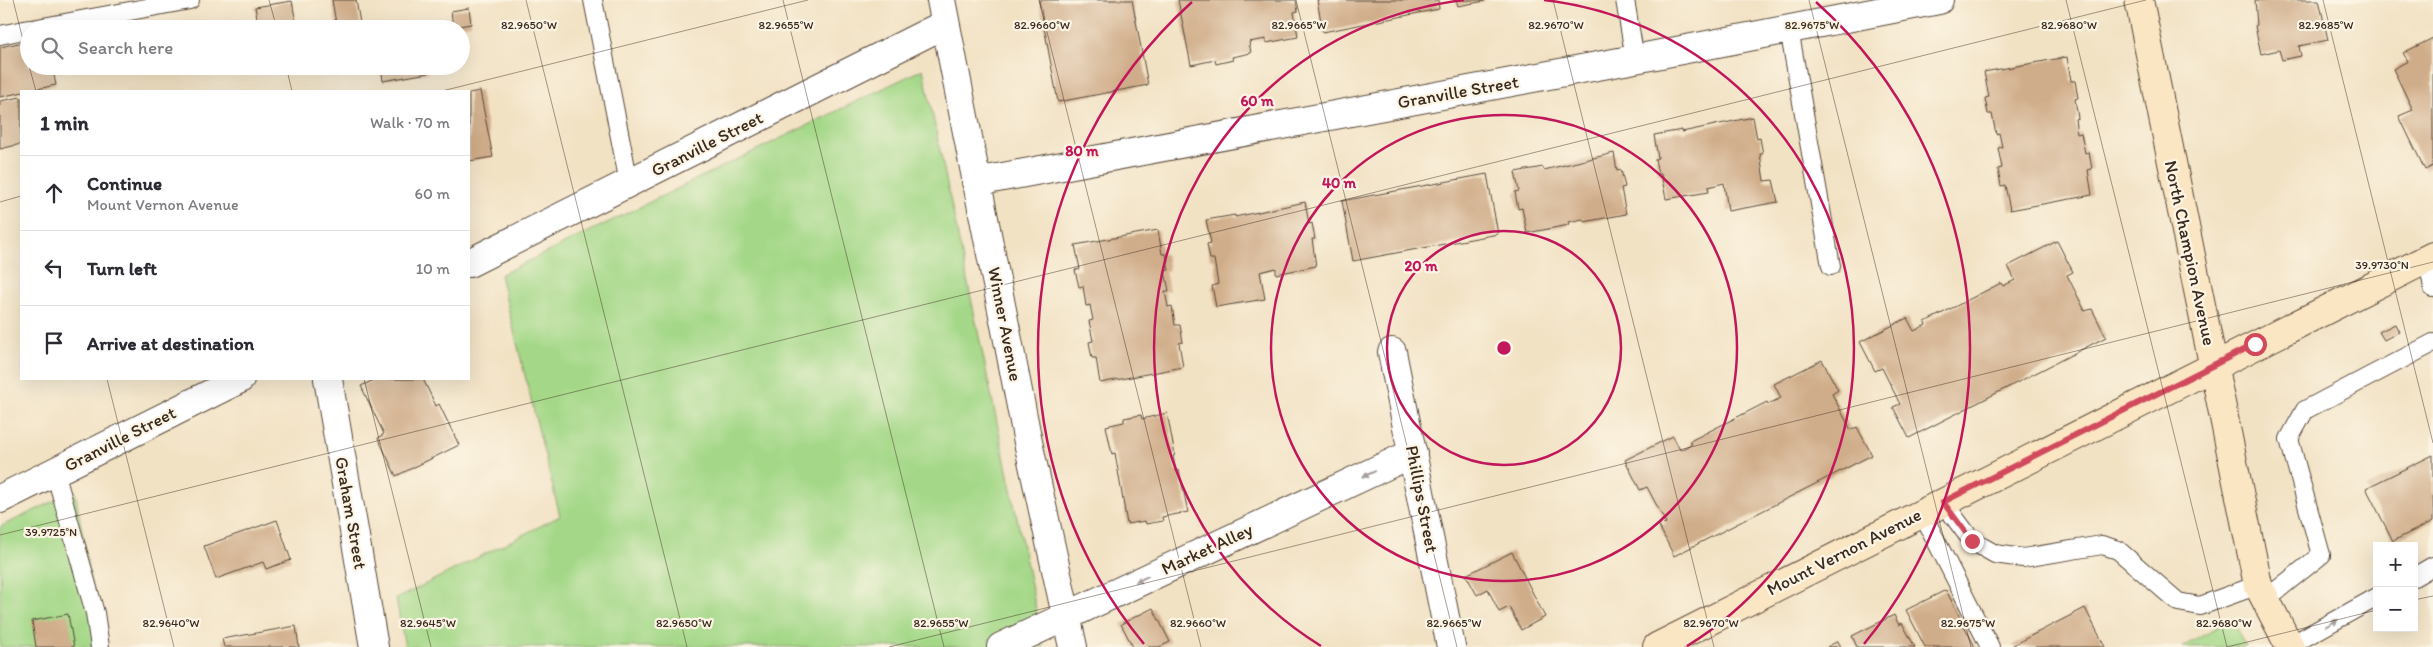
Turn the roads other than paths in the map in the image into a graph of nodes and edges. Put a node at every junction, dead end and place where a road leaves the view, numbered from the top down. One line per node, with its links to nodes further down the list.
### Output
1 (190, 0): 7 (lane)
2 (593, 0): 13 (lane)
3 (1625, 0): 11 (lane)
4 (1939, 0): 8 (street, Granville Street)
5 (2139, 0): 20 (street, North Champion Avenue)
6 (943, 12): 12 (street, Winner Avenue); 13 (street, Granville Street)
7 (80, 20)
8 (1789, 29): 11 (street, Granville Street); 16 (lane)
9 (20, 31): 10 (lane)
10 (0, 35)
11 (1635, 59): 12 (street, Granville Street)
12 (976, 182): 31 (street, Winner Avenue)
13 (629, 183): 15 (street, Granville Street)
14 (2430, 257): 17 (lane); 20 (street, Mount Vernon Avenue)
15 (470, 262)
16 (1831, 266)
17 (2433, 288)
18 (2433, 343): 29 (lane)
19 (1392, 352): 23 (street, Phillips Street)
20 (2213, 365): 26 (street, Mount Vernon Avenue); 29 (street, North Champion Avenue)
21 (238, 380): 24 (street, Granville Street)
22 (328, 380): 33 (street, Graham Street)
23 (1413, 453): 31 (street, Market Alley, one-way to 31); 36 (street, Phillips Street)
24 (54, 472): 25 (street, Granville Street); 32 (lane)
25 (0, 499)
26 (1932, 508): 29 (lane); 37 (street, Mount Vernon Avenue); 38 (lane)
27 (2433, 566): 28 (lane)
28 (2418, 575)
29 (2262, 592): 39 (street, North Champion Avenue)
30 (2373, 600): 39 (lane, one-way to 30)
31 (1066, 615): 34 (street, Market Alley); 35 (street, Winner Avenue)
32 (100, 647)
33 (374, 647)
34 (1001, 647)
35 (1072, 647)
36 (1451, 647)
37 (1657, 647)
38 (1990, 647)
39 (2289, 647)

